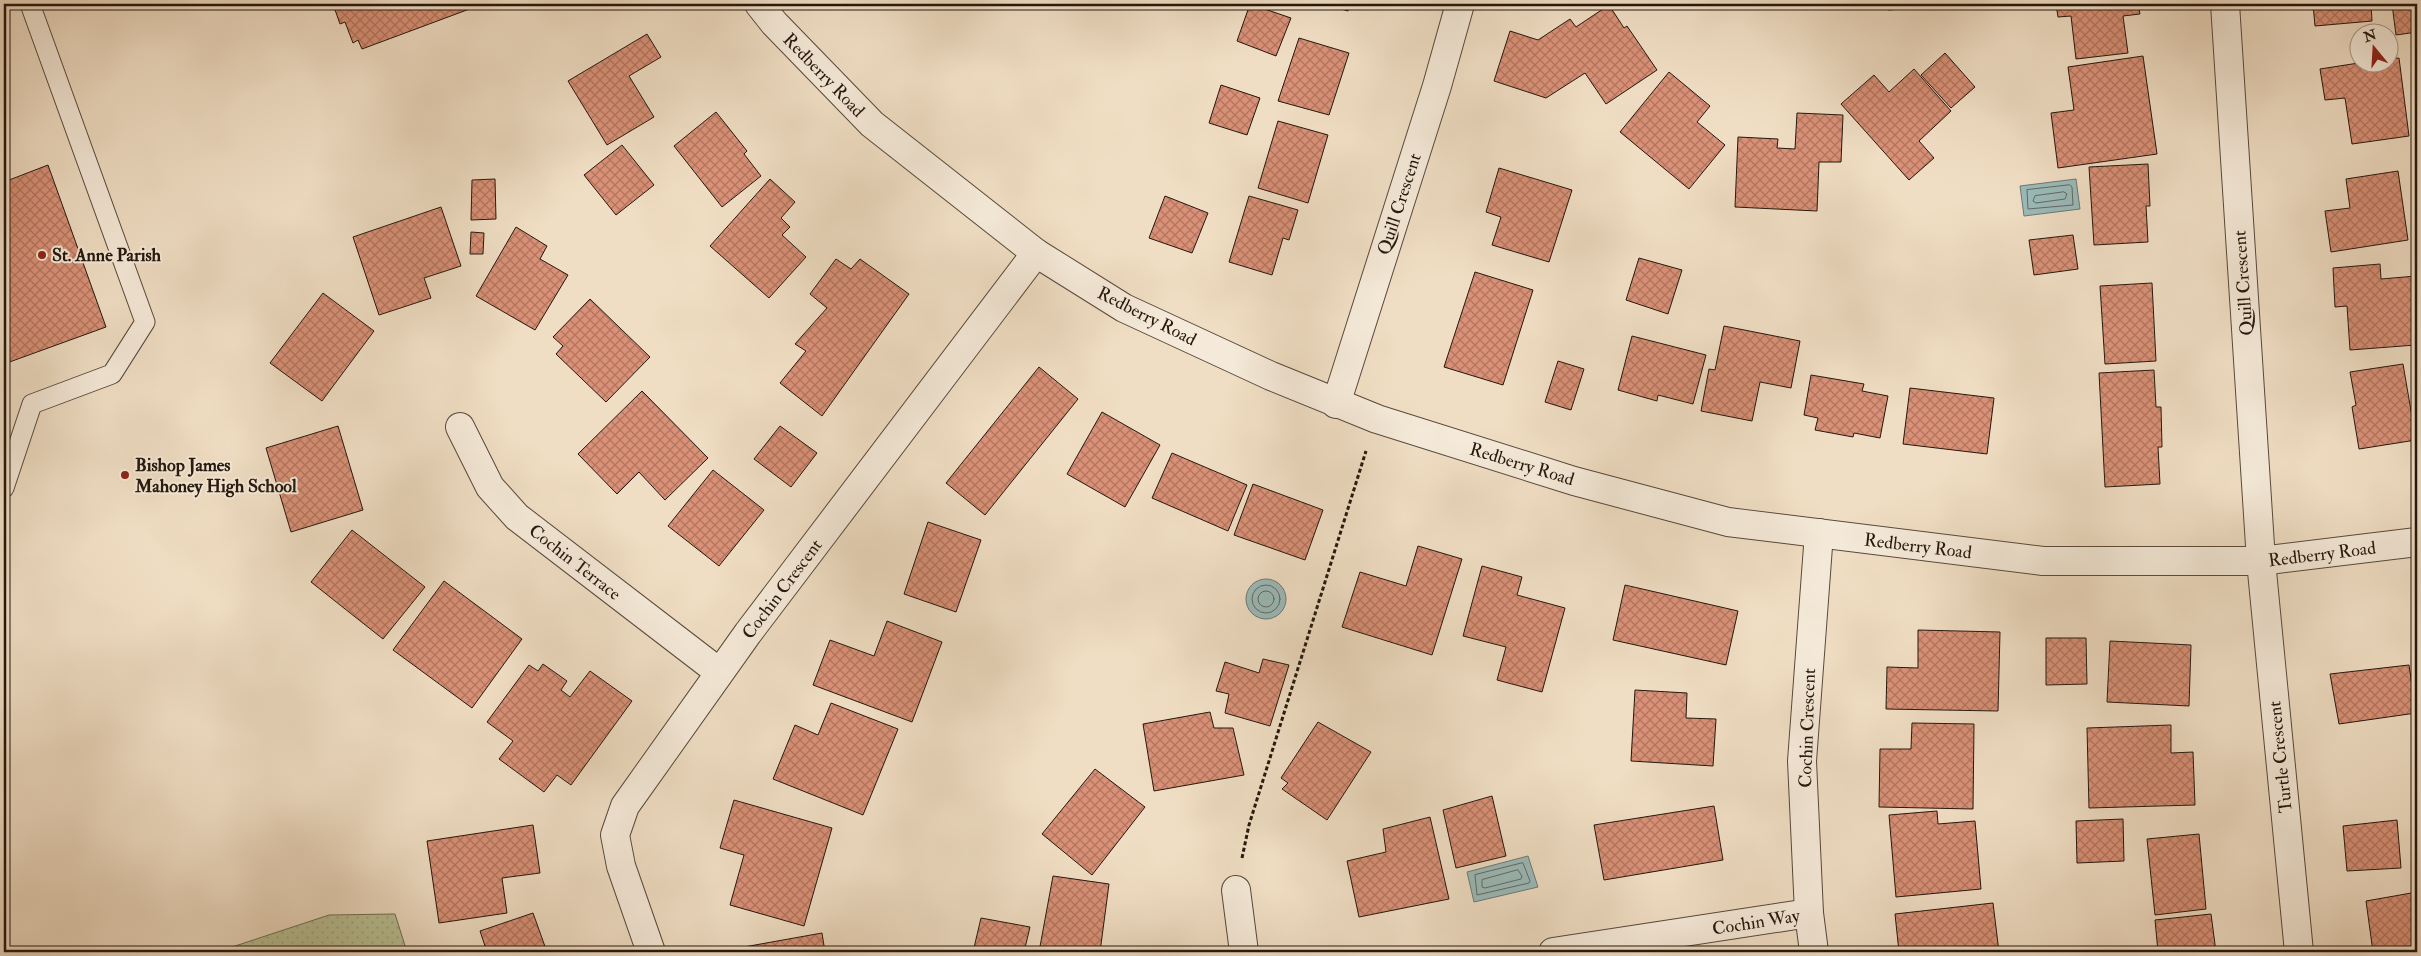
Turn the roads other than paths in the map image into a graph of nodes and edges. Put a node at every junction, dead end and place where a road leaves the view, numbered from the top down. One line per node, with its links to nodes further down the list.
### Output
1 (30, 4): 8 (lane)
2 (759, 4): 5 (street, Redberry Road)
3 (1460, 4): 6 (street, Quill Crescent)
4 (2226, 4): 11 (street, Quill Crescent)
5 (1036, 253): 6 (street, Redberry Road); 12 (street, Cochin Crescent)
6 (1336, 404): 9 (street, Redberry Road)
7 (460, 427): 12 (street, Cochin Terrace)
8 (4, 488)
9 (1819, 533): 11 (street, Redberry Road); 14 (street, Cochin Crescent)
10 (2417, 542): 11 (street, Redberry Road)
11 (2261, 561): 19 (street, Turtle Crescent)
12 (719, 672): 15 (street, Cochin Crescent)
13 (1236, 890): 16 (street)
14 (1810, 914): 17 (street, Cochin Way); 18 (street, Cochin Crescent)
15 (651, 952)
16 (1244, 952)
17 (1554, 952)
18 (1814, 952)
19 (2299, 952)

